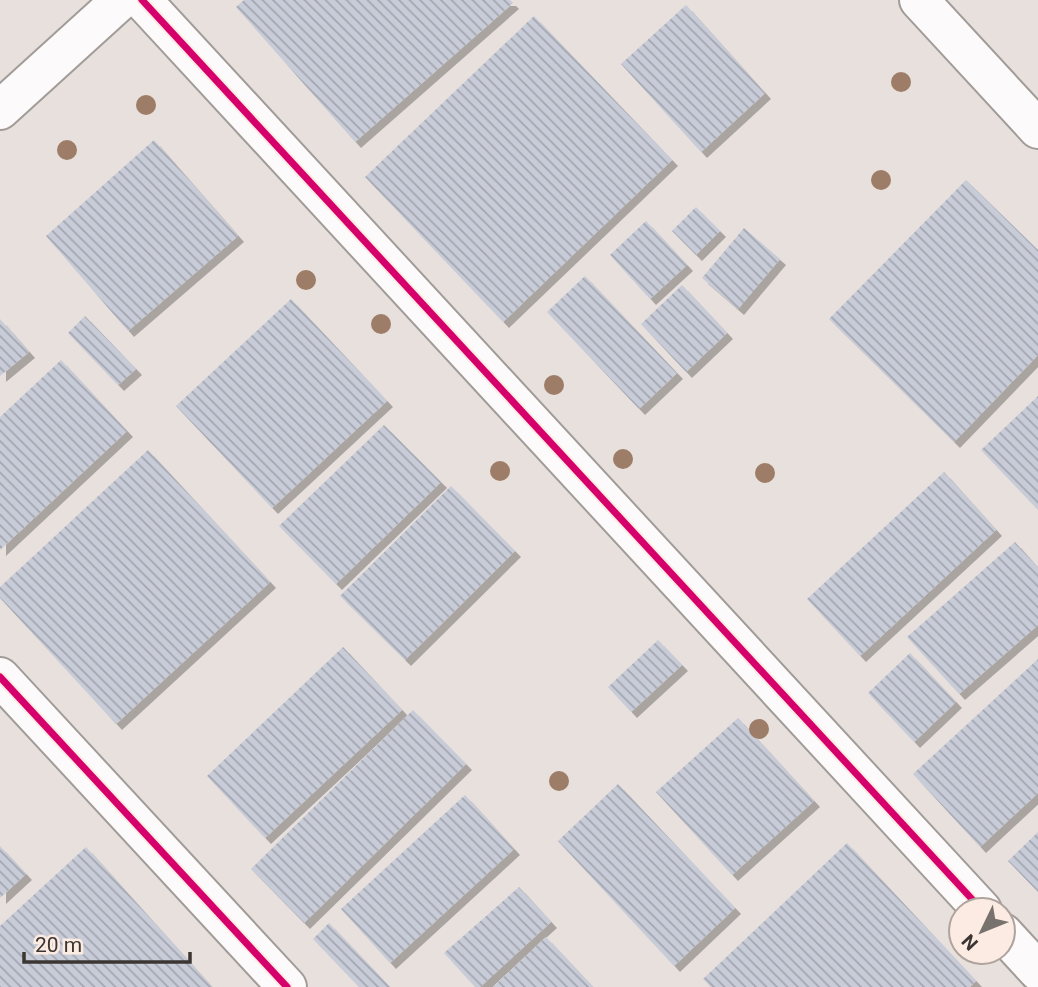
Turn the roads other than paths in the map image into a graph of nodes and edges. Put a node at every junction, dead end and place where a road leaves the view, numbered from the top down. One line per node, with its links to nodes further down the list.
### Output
1 (121, 0): 4 (street)
2 (142, 0): 7 (street)
3 (919, 0): 5 (street)
4 (0, 110)
5 (1038, 129)
6 (0, 677): 10 (street)
7 (969, 896)
8 (1017, 948): 9 (street)
9 (1038, 971)
10 (287, 987)

